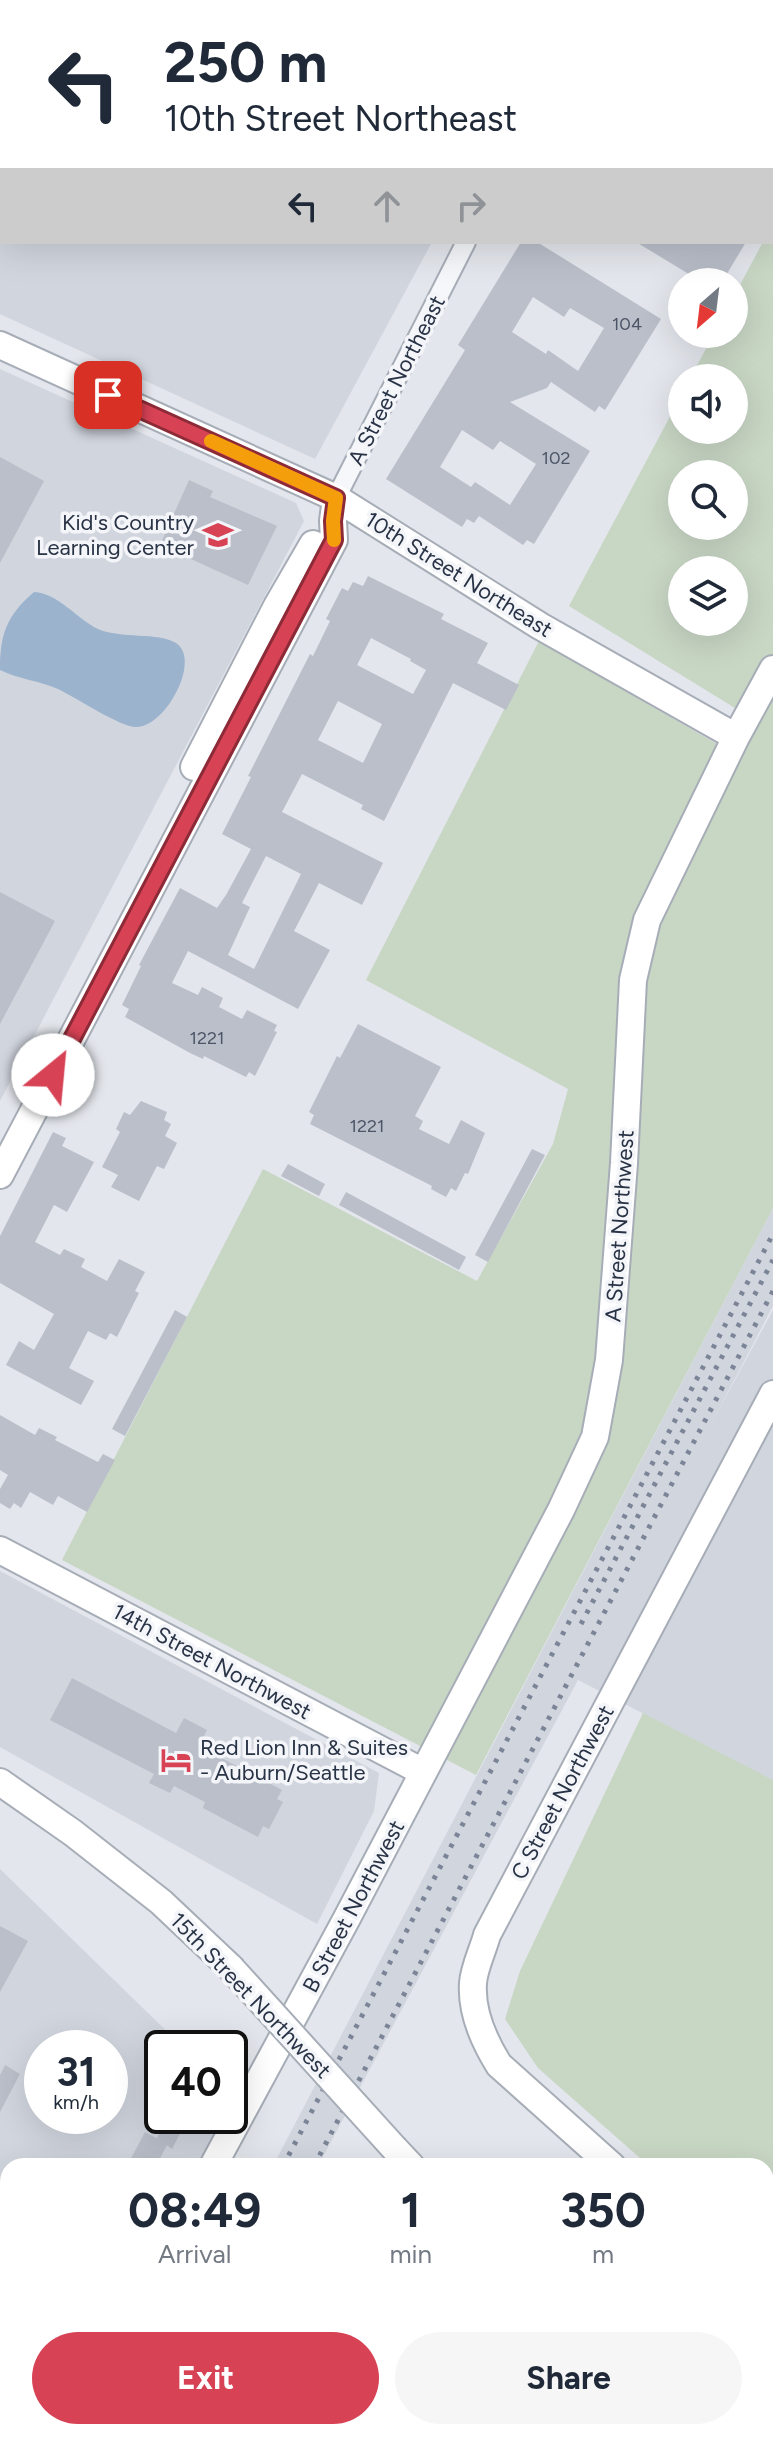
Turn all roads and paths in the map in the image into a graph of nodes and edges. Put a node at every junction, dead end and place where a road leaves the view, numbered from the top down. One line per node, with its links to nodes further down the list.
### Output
1 (465, 244): 3 (street, A Street Northeast)
2 (0, 345): 3 (street, 10th Street Northeast)
3 (335, 509): 5 (street, 10th Street Northeast); 6 (street, A Street Northeast); 7 (street, A Street Northeast)
4 (773, 669): 5 (street, A Street Northwest)
5 (736, 737): 10 (street, A Street Northwest)
6 (0, 1137)
7 (0, 1175)
8 (773, 1394): 14 (street, C Street Northwest)
9 (0, 1550): 10 (street, 14th Street Northwest)
10 (423, 1772): 12 (street, B Street Northwest)
11 (0, 1782): 13 (street, 15th Street Northwest, bridge)
12 (217, 2158)
13 (403, 2158)
14 (603, 2158)

